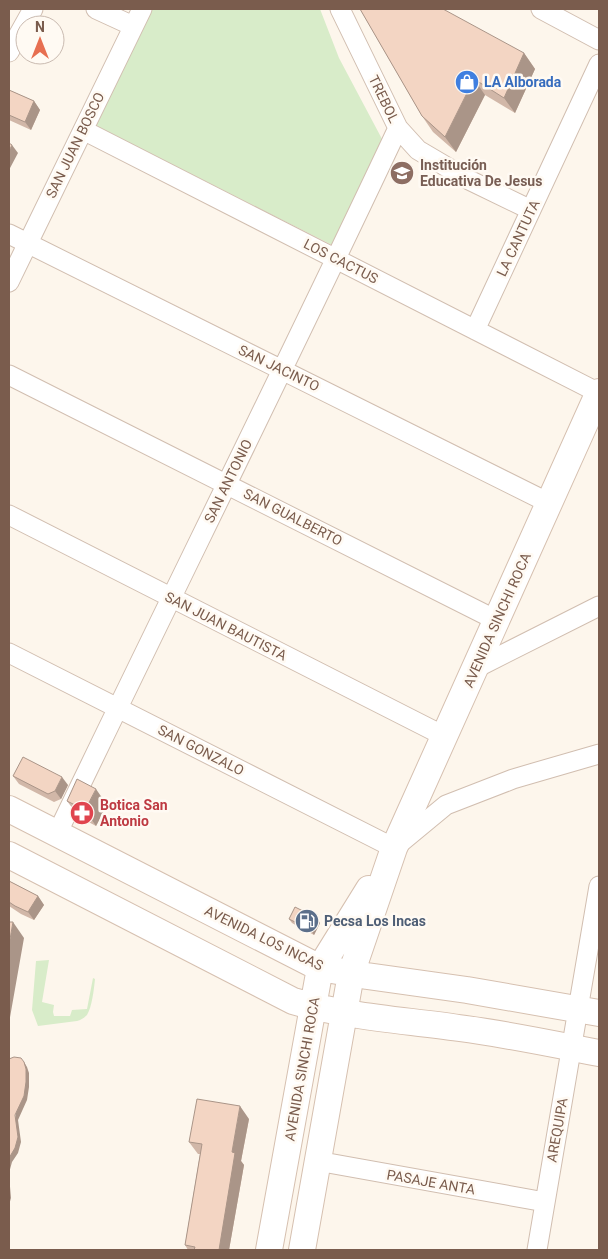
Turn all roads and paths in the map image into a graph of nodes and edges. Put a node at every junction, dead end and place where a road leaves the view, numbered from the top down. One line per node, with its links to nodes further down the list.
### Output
1 (33, 9): 8 (street)
2 (96, 9): 6 (street)
3 (142, 9): 6 (street, SAN JUAN BOSCO)
4 (340, 9): 10 (street, TREBOL)
5 (541, 9): 7 (street)
6 (133, 26): 11 (street, SAN JUAN BOSCO)
7 (599, 40)
8 (9, 52)
9 (599, 64): 12 (street, LA CANTUTA)
10 (398, 128): 12 (street, TREBOL); 15 (street, SAN ANTONIO)
11 (83, 130): 14 (street, SAN JUAN BOSCO); 15 (street, LOS CACTUS)
12 (531, 210): 17 (street, LA CANTUTA)
13 (9, 234): 14 (street, SAN JACINTO)
14 (28, 243): 16 (street, SAN JUAN BOSCO); 18 (street, SAN JACINTO)
15 (336, 259): 17 (street, LOS CACTUS); 18 (street, SAN ANTONIO)
16 (9, 282)
17 (475, 330): 20 (street, LOS CACTUS)
18 (282, 370): 21 (street, SAN ANTONIO); 22 (street, SAN JACINTO)
19 (9, 375): 21 (street, SAN GUALBERTO)
20 (599, 392): 22 (main road, AVENIDA SINCHI ROCA)
21 (226, 484): 24 (street, SAN ANTONIO); 26 (street, SAN GUALBERTO)
22 (549, 502): 26 (main road, AVENIDA SINCHI ROCA)
23 (9, 514): 24 (street, SAN JUAN BAUTISTA)
24 (171, 598): 29 (street, SAN ANTONIO); 30 (street, SAN JUAN BAUTISTA)
25 (599, 606): 28 (street)
26 (496, 620): 28 (main road, AVENIDA SINCHI ROCA)
27 (9, 653): 29 (street, SAN GONZALO)
28 (474, 669): 30 (main road, AVENIDA SINCHI ROCA)
29 (117, 708): 33 (street, SAN ANTONIO); 34 (street, SAN GONZALO)
30 (444, 736): 34 (main road, AVENIDA SINCHI ROCA)
31 (599, 754): 34 (street)
32 (9, 809): 33 (main road, AVENIDA LOS INCAS)
33 (57, 834): 37 (main road, AVENIDA LOS INCAS)
34 (394, 848): 37 (main road, AVENIDA SINCHI ROCA); 38 (main road, AVENIDA SINCHI ROCA)
35 (9, 855): 39 (main road)
36 (599, 886): 40 (street, AREQUIPA)
37 (320, 968): 38 (main road, AVENIDA LOS INCAS); 39 (main road, AVENIDA SINCHI ROCA)
38 (351, 974): 40 (main road, AVENIDA LOS INCAS); 41 (main road, AVENIDA SINCHI ROCA)
39 (313, 1007): 41 (main road); 46 (main road, AVENIDA SINCHI ROCA)
40 (589, 1011): 42 (street, AREQUIPA)
41 (344, 1012): 42 (main road); 44 (main road, AVENIDA SINCHI ROCA)
42 (571, 1048): 43 (main road); 45 (street, AREQUIPA)
43 (599, 1053)
44 (317, 1161): 45 (street, PASAJE ANTA); 47 (main road, AVENIDA SINCHI ROCA)
45 (545, 1202): 48 (street, AREQUIPA)
46 (270, 1250)
47 (302, 1250)
48 (537, 1250)

